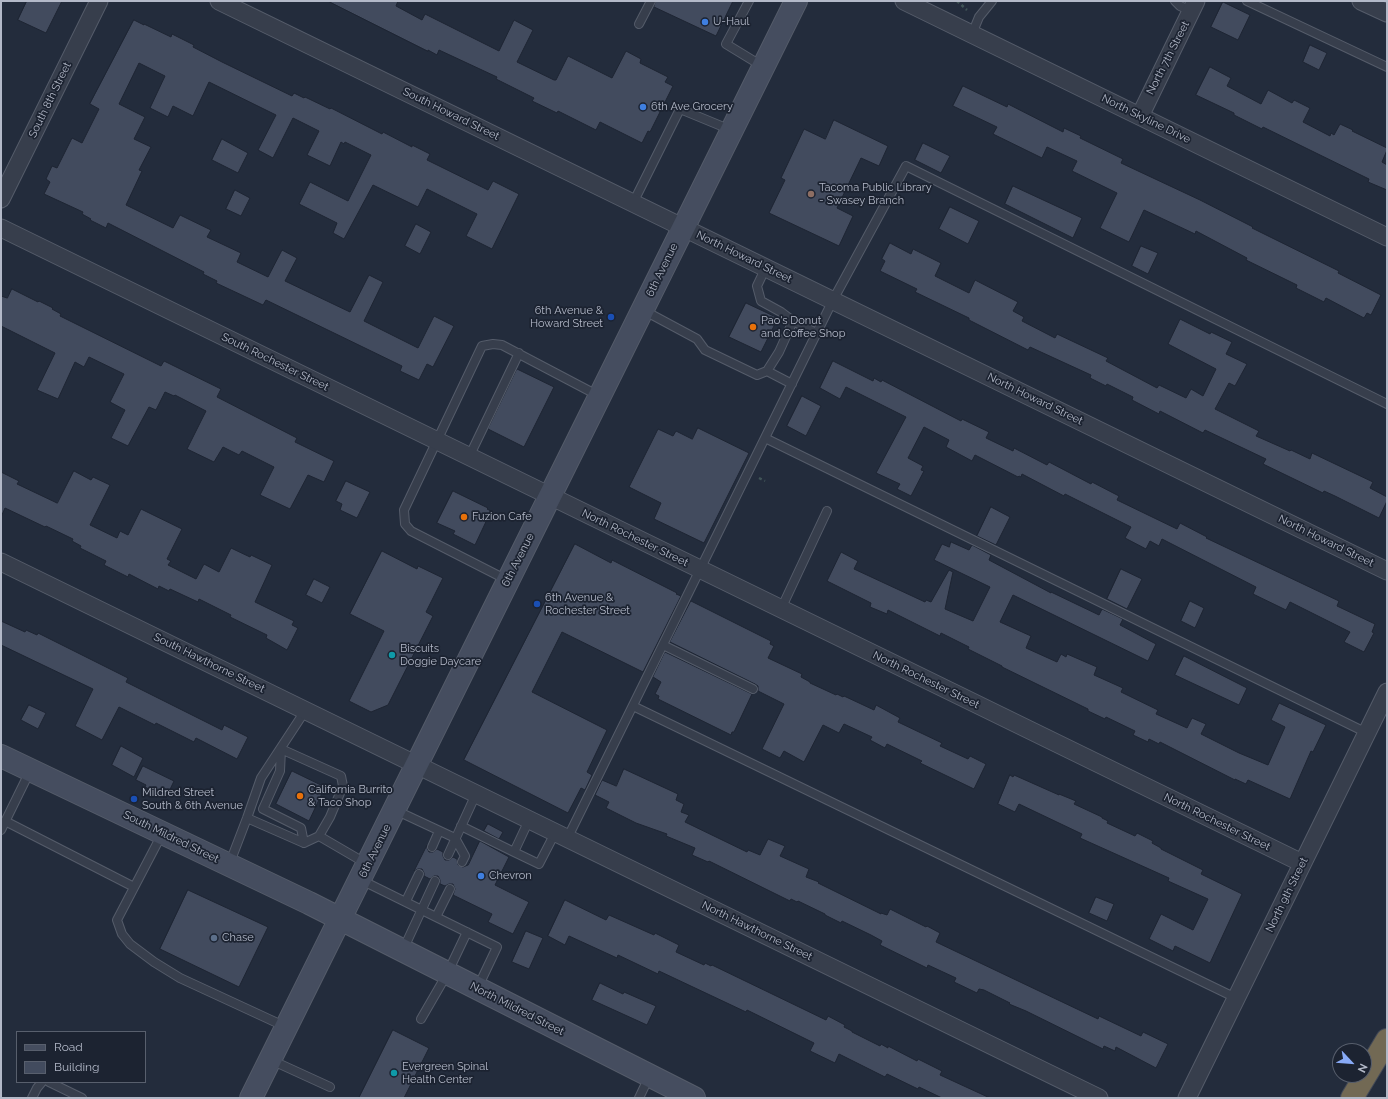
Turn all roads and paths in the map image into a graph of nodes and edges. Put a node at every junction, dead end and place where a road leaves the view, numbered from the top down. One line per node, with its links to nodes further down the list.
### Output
1 (99, 1): 21 (street, South 8th Street)
2 (219, 1): 22 (street, South Howard Street)
3 (651, 1): 15 (lane)
4 (749, 1): 17 (lane)
5 (904, 1): 16 (street, North Skyline Drive)
6 (957, 1): 13 (path)
7 (992, 1): 16 (lane)
8 (1175, 1): 12 (lane)
9 (1247, 1): 18 (lane)
10 (1361, 1): 14 (street)
11 (793, 3): 17 (main road, 6th Avenue)
12 (1194, 6): 19 (street, North 7th Street)
13 (969, 12)
14 (1387, 13)
15 (639, 24)
16 (972, 34): 19 (street, North Skyline Drive)
17 (763, 67): 20 (main road, 6th Avenue)
18 (1387, 67)
19 (1140, 116): 25 (street, North Skyline Drive)
20 (732, 131): 22 (lane); 24 (main road, 6th Avenue)
21 (1, 199)
22 (633, 203): 24 (street, South Howard Street)
23 (1, 228): 37 (street, South Rochester Street)
24 (684, 228): 26 (street, North Howard Street); 28 (main road, 6th Avenue)
25 (1387, 237)
26 (766, 267): 27 (street, North Howard Street); 29 (lane)
27 (833, 300): 30 (lane); 35 (lane); 43 (street, North Howard Street)
28 (643, 310): 32 (lane); 34 (main road, 6th Avenue)
29 (792, 321): 30 (lane); 32 (lane)
30 (816, 333): 33 (lane)
31 (519, 353): 34 (lane); 37 (lane); 38 (lane)
32 (767, 371): 33 (lane)
33 (792, 384): 36 (lane)
34 (600, 396): 39 (main road, 6th Avenue)
35 (1387, 404)
36 (765, 438): 42 (lane); 51 (lane)
37 (437, 442): 38 (street, South Rochester Street); 44 (lane)
38 (469, 457): 39 (street, South Rochester Street)
39 (550, 496): 42 (street, North Rochester Street); 44 (main road, 6th Avenue)
40 (827, 511): 45 (lane)
41 (1, 562): 50 (street, South Hawthorne Street)
42 (700, 570): 45 (street, North Rochester Street); 46 (lane)
43 (1387, 571)
44 (508, 580): 54 (main road, 6th Avenue)
45 (781, 609): 73 (street, North Rochester Street)
46 (663, 645): 47 (lane); 49 (lane)
47 (753, 689)
48 (1387, 692): 51 (street, North 9th Street)
49 (633, 706): 66 (lane); 88 (lane)
50 (305, 711): 52 (lane); 54 (street, South Hawthorne Street)
51 (1367, 733): 73 (street, North 9th Street)
52 (281, 749): 58 (lane); 65 (lane); 68 (lane)
53 (1, 756): 55 (main road, South Mildred Street)
54 (416, 765): 56 (street, North Hawthorne Street); 57 (main road, 6th Avenue)
55 (31, 770): 60 (lane); 64 (main road, South Mildred Street)
56 (476, 794): 59 (street, North Hawthorne Street); 61 (lane)
57 (395, 810): 63 (lane); 75 (main road, 6th Avenue)
58 (247, 818): 68 (lane); 74 (lane)
59 (529, 820): 66 (street, North Hawthorne Street); 70 (lane)
60 (5, 821): 62 (lane); 78 (lane)
61 (461, 826): 67 (lane); 70 (lane)
62 (1, 830)
63 (439, 831): 67 (lane); 69 (lane)
64 (162, 833): 74 (main road, South Mildred Street); 78 (lane)
65 (319, 836): 68 (lane); 75 (lane)
66 (561, 836): 70 (lane); 102 (street, North Hawthorne Street)
67 (456, 838): 71 (lane); 72 (lane)
68 (304, 843)
69 (432, 847)
70 (514, 852)
71 (448, 855)
72 (462, 862)
73 (1302, 864): 88 (street, North 9th Street)
74 (229, 865): 83 (main road, South Mildred Street)
75 (364, 872): 80 (lane); 83 (main road, 6th Avenue)
76 (419, 874): 80 (lane)
77 (435, 881): 81 (lane)
78 (134, 887): 90 (lane)
79 (450, 889): 82 (lane)
80 (406, 901): 81 (lane)
81 (422, 909): 82 (lane); 85 (lane)
82 (436, 917): 84 (lane)
83 (341, 919): 85 (main road, North Mildred Street); 90 (main road, 6th Avenue)
84 (467, 932): 86 (lane); 87 (lane)
85 (403, 951): 86 (main road, North Mildred Street)
86 (447, 974): 87 (main road, North Mildred Street); 89 (lane)
87 (477, 989): 93 (main road, North Mildred Street)
88 (1236, 998): 103 (street, North 9th Street)
89 (421, 1019)
90 (287, 1027): 92 (main road, 6th Avenue)
91 (1387, 1040): 104 (highway)
92 (271, 1059): 96 (lane); 99 (main road, 6th Avenue)
93 (650, 1076): 100 (lane); 101 (main road, North Mildred Street)
94 (41, 1083): 97 (lane)
95 (51, 1083): 98 (lane)
96 (330, 1087)
97 (32, 1098)
98 (82, 1098)
99 (252, 1098)
100 (639, 1098)
101 (692, 1098)
102 (1099, 1098)
103 (1187, 1098)
104 (1352, 1098)

